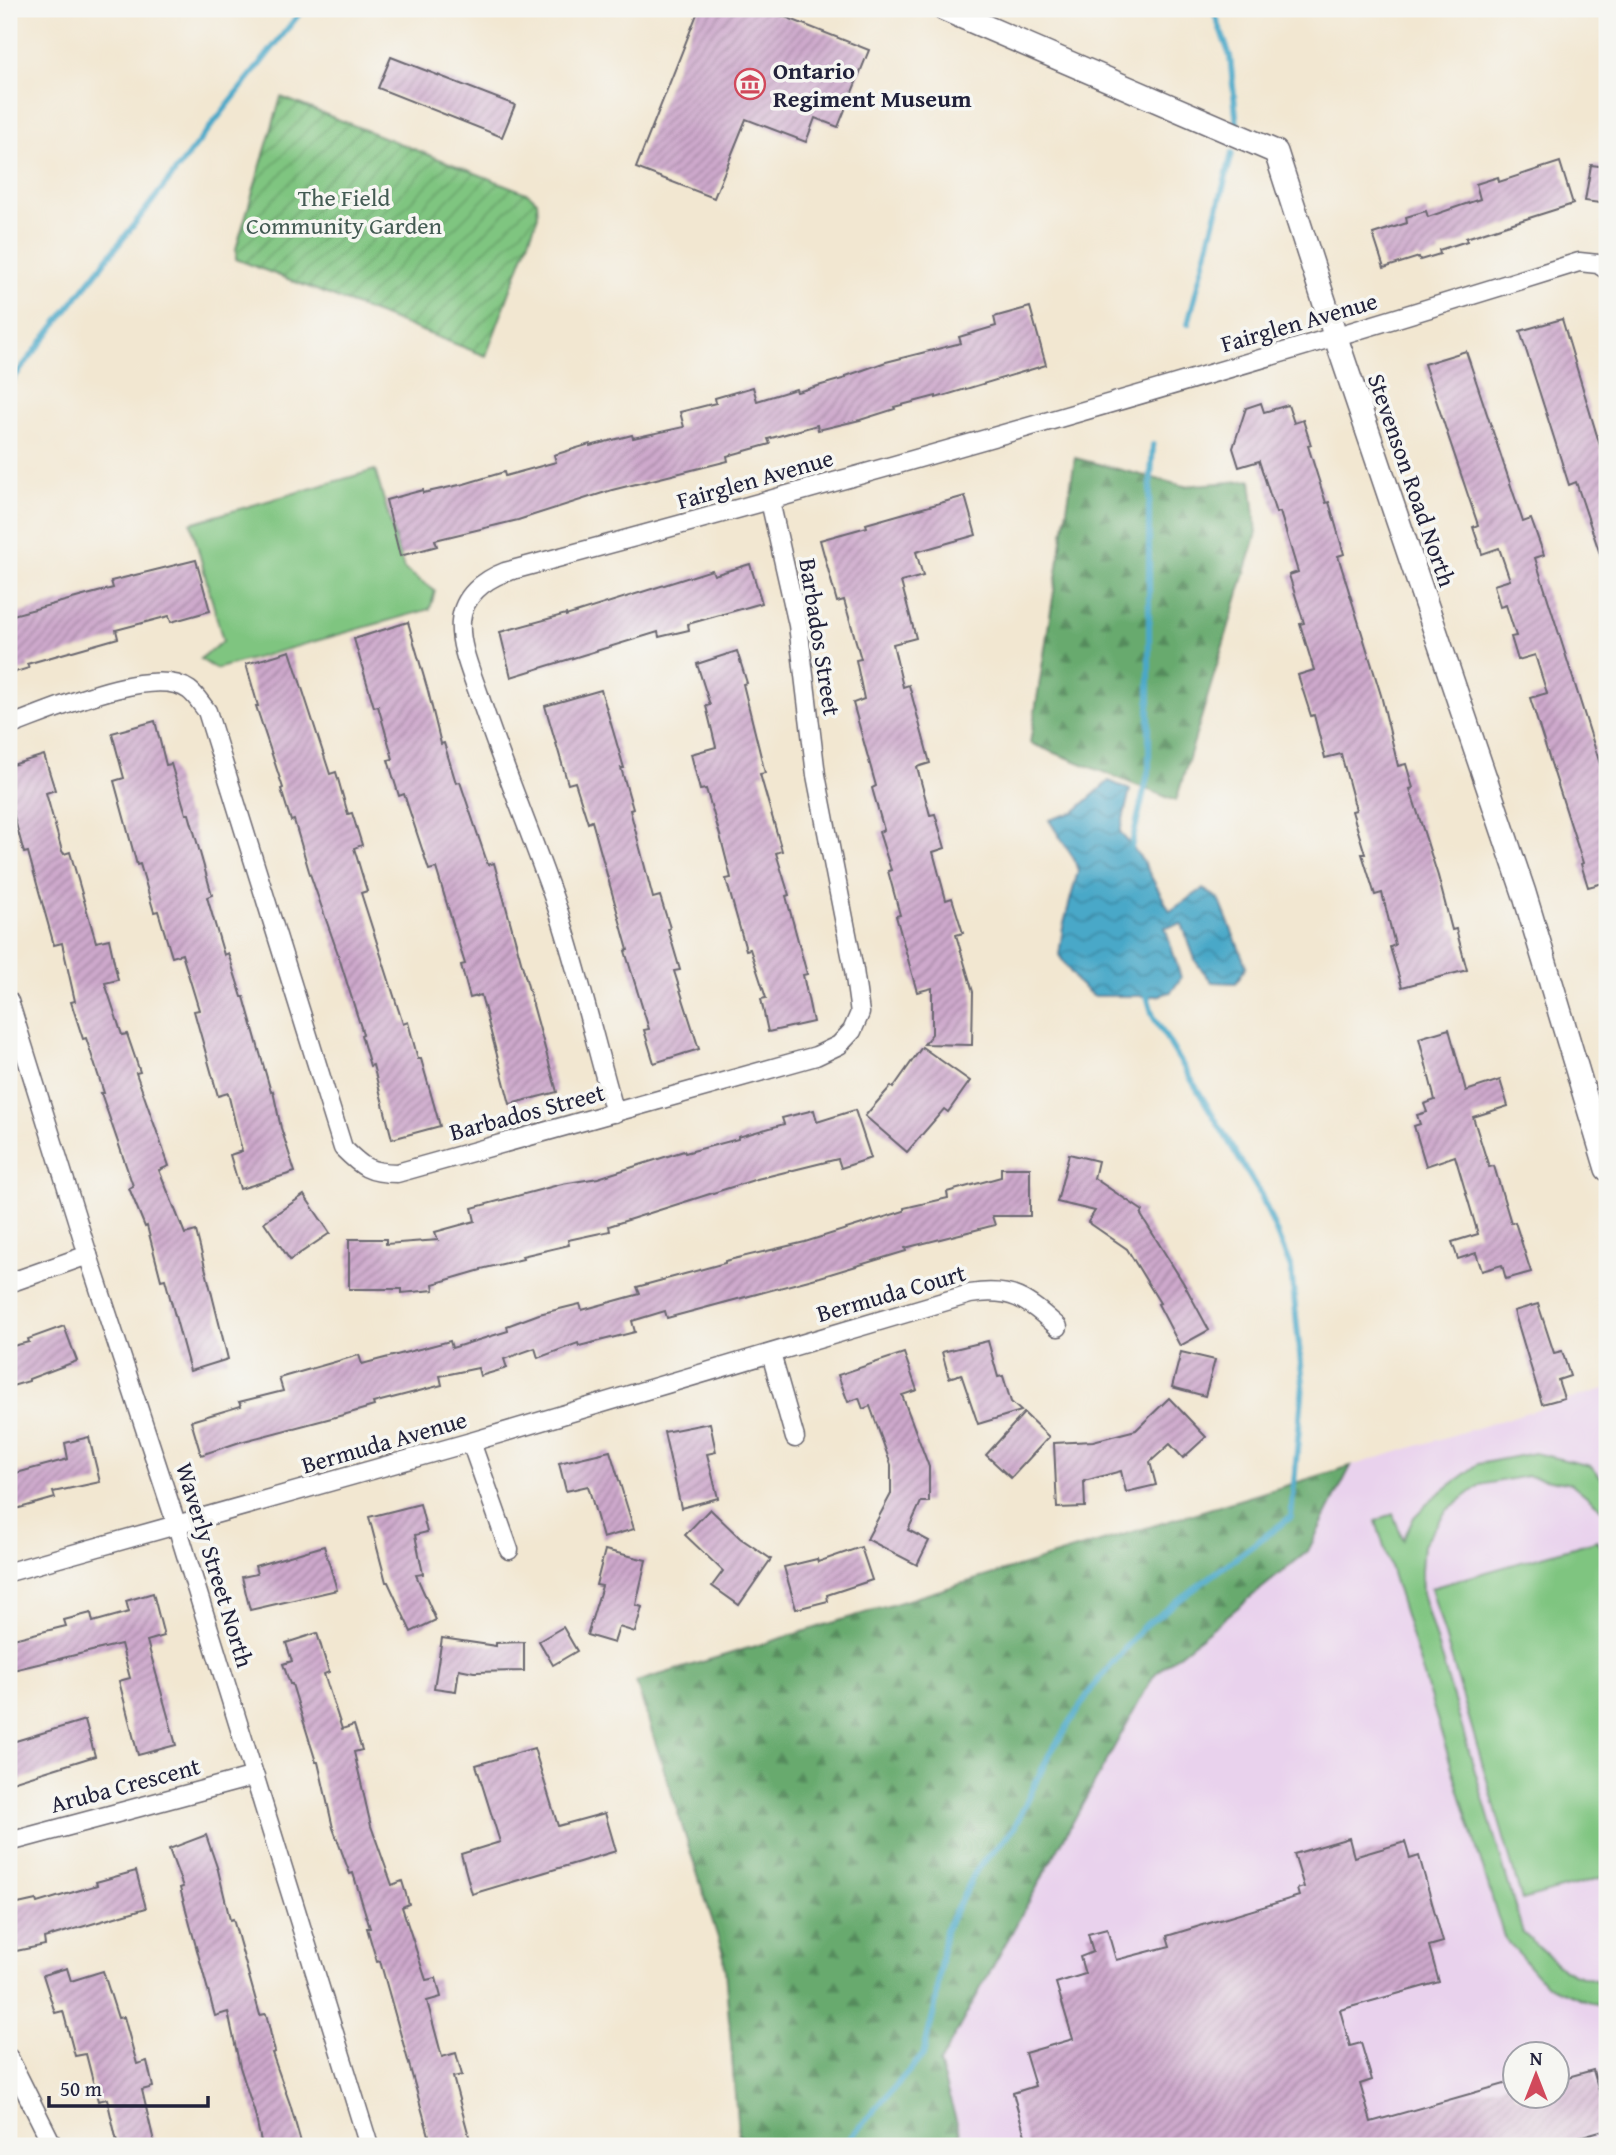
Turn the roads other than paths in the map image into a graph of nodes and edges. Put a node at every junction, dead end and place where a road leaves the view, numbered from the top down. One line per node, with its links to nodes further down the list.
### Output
1 (944, 9): 3 (street, Stevenson Road North)
2 (1607, 270): 3 (street, Fairglen Avenue)
3 (1336, 338): 4 (street, Fairglen Avenue); 8 (street, Stevenson Road North)
4 (770, 501): 7 (street, Barbados Street); 7 (street, Fairglen Avenue)
5 (9, 726): 7 (street, Barbados Street)
6 (9, 1001): 9 (street, Waverly Street North)
7 (615, 1113)
8 (1607, 1169)
9 (88, 1255): 10 (street); 15 (street, Waverly Street North)
10 (9, 1283)
11 (1058, 1327): 12 (street, Bermuda Court)
12 (771, 1354): 13 (street); 14 (street, Bermuda Avenue)
13 (795, 1438)
14 (471, 1442): 15 (street, Bermuda Avenue); 16 (street)
15 (177, 1526): 17 (street, Bermuda Avenue); 18 (street, Waverly Street North)
16 (509, 1550)
17 (9, 1572)
18 (255, 1776): 19 (street, Aruba Crescent); 22 (street, Waverly Street North)
19 (9, 1842)
20 (9, 2058): 21 (street)
21 (53, 2146)
22 (369, 2146)

